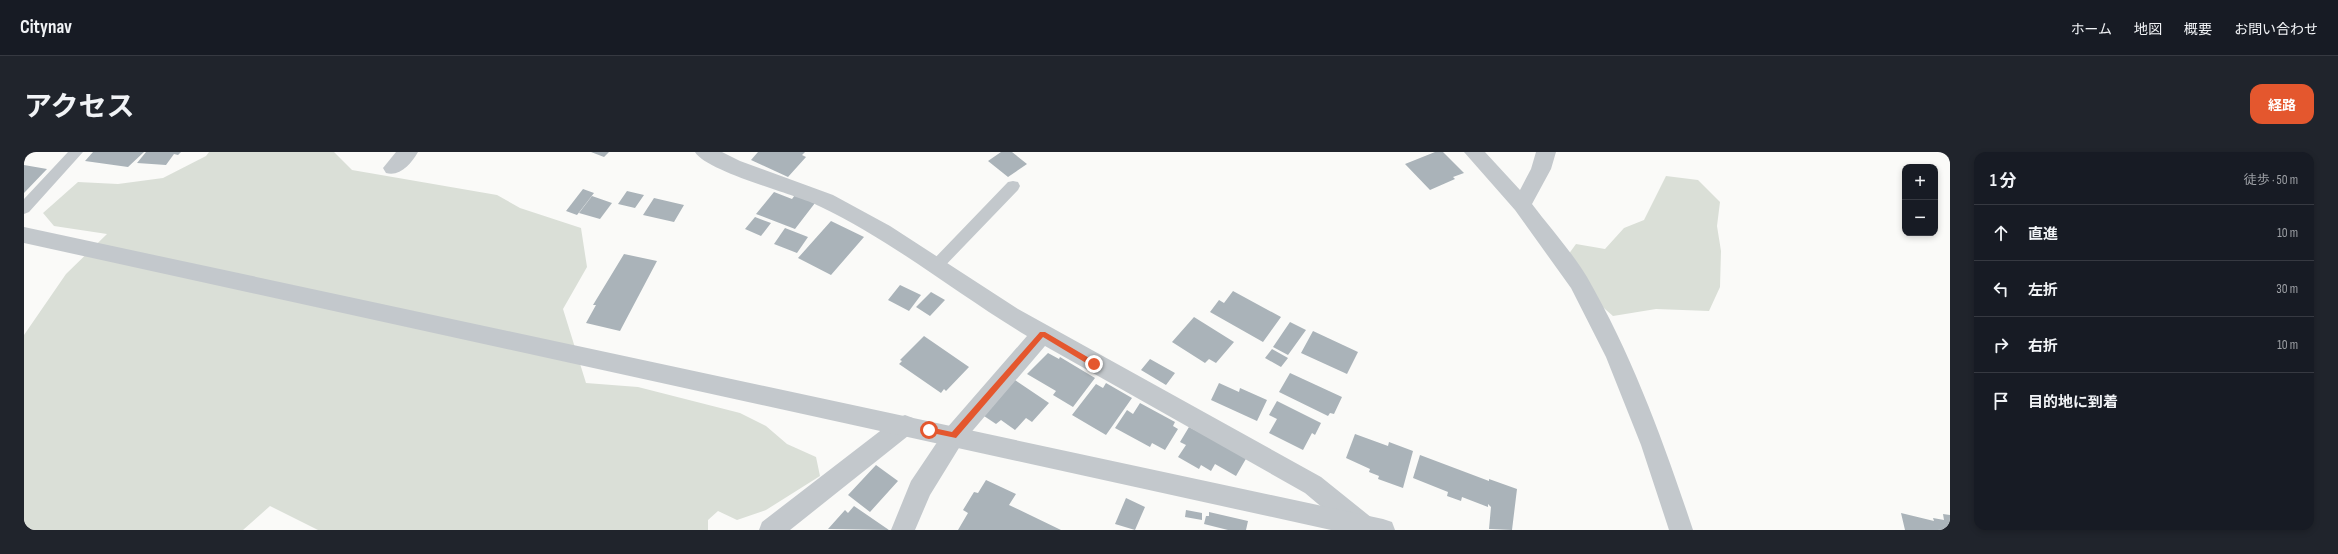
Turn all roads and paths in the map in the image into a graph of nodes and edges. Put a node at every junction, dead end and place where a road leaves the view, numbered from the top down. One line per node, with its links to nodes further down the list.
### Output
1 (76, 152): 9 (lane)
2 (408, 152): 6 (street)
3 (705, 152): 11 (street)
4 (1474, 152): 8 (street)
5 (1546, 152): 8 (street)
6 (393, 168)
7 (1013, 186): 11 (lane)
8 (1522, 204): 18 (street)
9 (24, 208)
10 (24, 235): 13 (street)
11 (935, 266): 12 (street)
12 (1042, 334): 14 (street); 15 (street)
13 (905, 425): 14 (street); 16 (street)
14 (954, 436): 15 (street); 17 (street)
15 (1373, 528)
16 (771, 530)
17 (903, 530)
18 (1681, 530)

